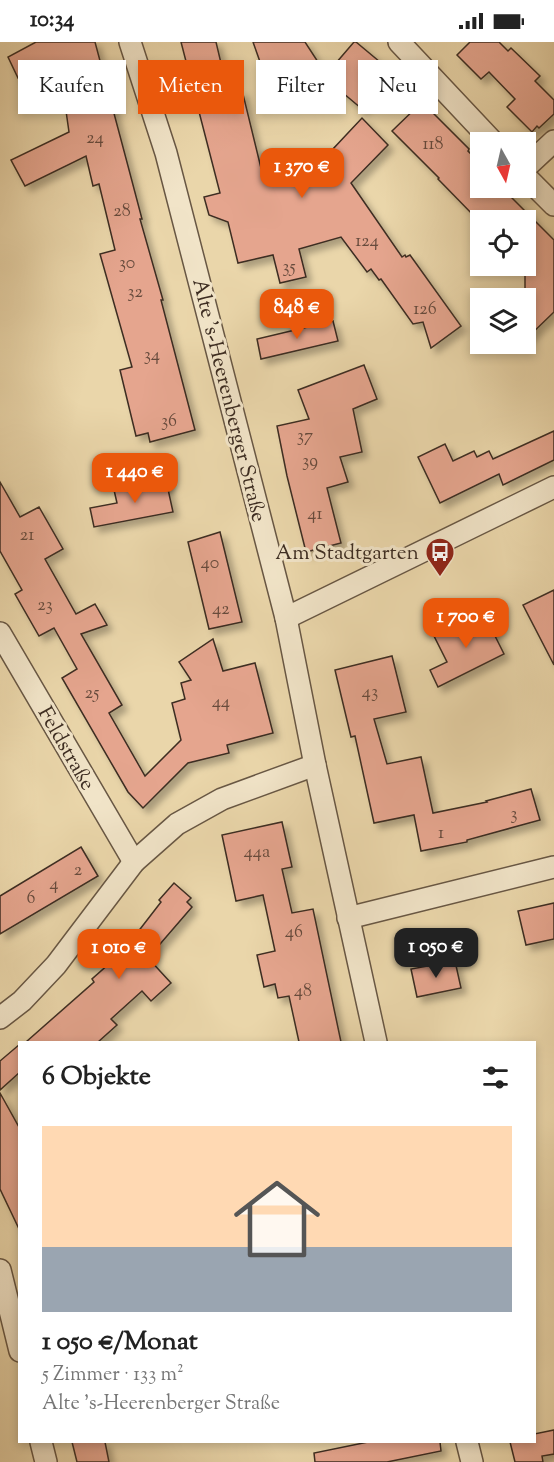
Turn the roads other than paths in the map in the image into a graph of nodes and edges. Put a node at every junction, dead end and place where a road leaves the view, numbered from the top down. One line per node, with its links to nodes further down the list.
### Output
1 (130, 42): 9 (street, Alte 's-Heerenberger Straße)
2 (399, 42): 3 (street)
3 (484, 132)
4 (554, 141): 5 (street)
5 (536, 158)
6 (536, 187): 7 (street)
7 (554, 205)
8 (554, 487): 9 (street)
9 (286, 618): 11 (street, Alte 's-Heerenberger Straße)
10 (0, 633): 12 (street, Feldstraße)
11 (315, 765): 12 (street); 14 (street, Alte 's-Heerenberger Straße)
12 (134, 862): 15 (street)
13 (554, 867): 14 (street)
14 (348, 918): 16 (street, Alte 's-Heerenberger Straße)
15 (0, 1018)
16 (376, 1041)
17 (0, 1270): 18 (street)
18 (18, 1343)
19 (41, 1443): 21 (street)
20 (467, 1443): 22 (street)
21 (46, 1462)
22 (472, 1462)

